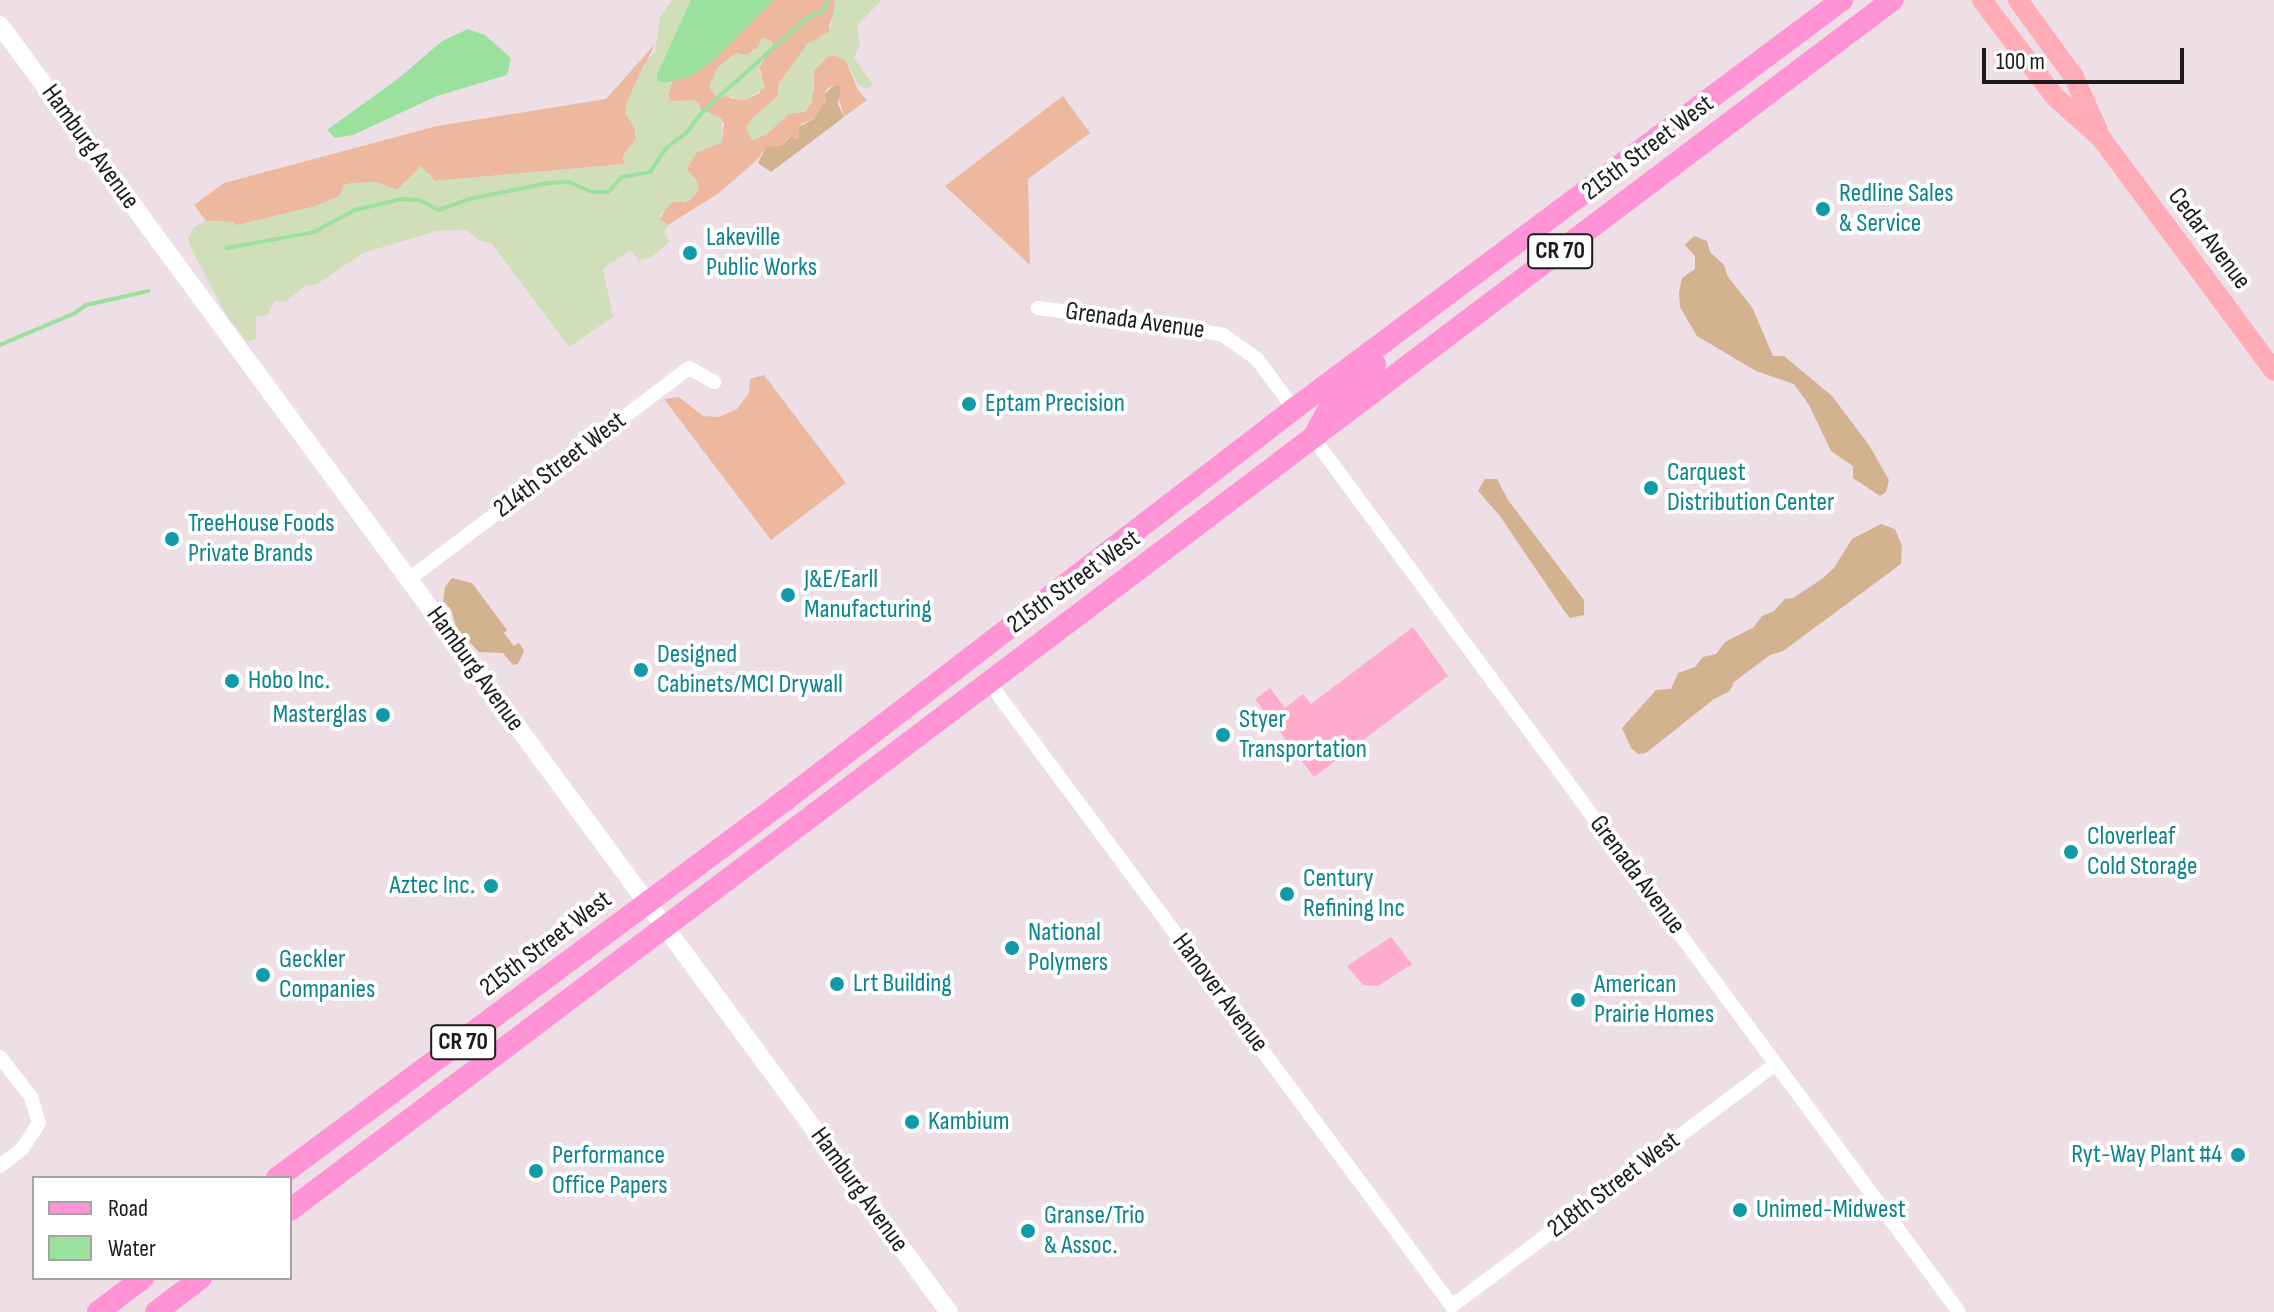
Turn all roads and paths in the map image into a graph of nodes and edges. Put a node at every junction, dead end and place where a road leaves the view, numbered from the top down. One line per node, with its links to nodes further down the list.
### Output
1 (1842, 0): 7 (main road, 215th Street West / CR 70)
2 (1892, 0): 12 (main road, 215th Street West / CR 70)
3 (1982, 0): 6 (main road, Cedar Avenue)
4 (2018, 0): 6 (main road, Cedar Avenue)
5 (0, 25): 14 (street, Hamburg Avenue)
6 (2101, 138): 9 (main road, Cedar Avenue)
7 (1448, 293): 11 (main road, 215th Street West / CR 70); 12 (main road)
8 (1038, 308): 11 (street, Grenada Avenue)
9 (2274, 371)
10 (714, 382): 14 (street, 214th Street West)
11 (1294, 409): 13 (main road); 16 (main road, 215th Street West / CR 70)
12 (1314, 439): 13 (main road, 215th Street West / CR 70); 19 (street, Grenada Avenue)
13 (1136, 572): 15 (main road, 215th Street West / CR 70)
14 (409, 579): 16 (street, Hamburg Avenue)
15 (988, 681): 17 (main road, 215th Street West / CR 70); 25 (street, Hanover Avenue)
16 (647, 903): 17 (street, Hamburg Avenue); 21 (main road, 215th Street West / CR 70)
17 (664, 926): 22 (main road, 215th Street West / CR 70); 29 (street, Hamburg Avenue)
18 (0, 1057): 20 (street)
19 (1776, 1064): 25 (street, 218th Street West); 30 (street, Grenada Avenue)
20 (0, 1166)
21 (280, 1176)
22 (292, 1208)
23 (141, 1280): 26 (main road); 27 (main road)
24 (198, 1280): 28 (main road)
25 (1452, 1306)
26 (98, 1312)
27 (115, 1312)
28 (156, 1312)
29 (949, 1312)
30 (1959, 1312)

